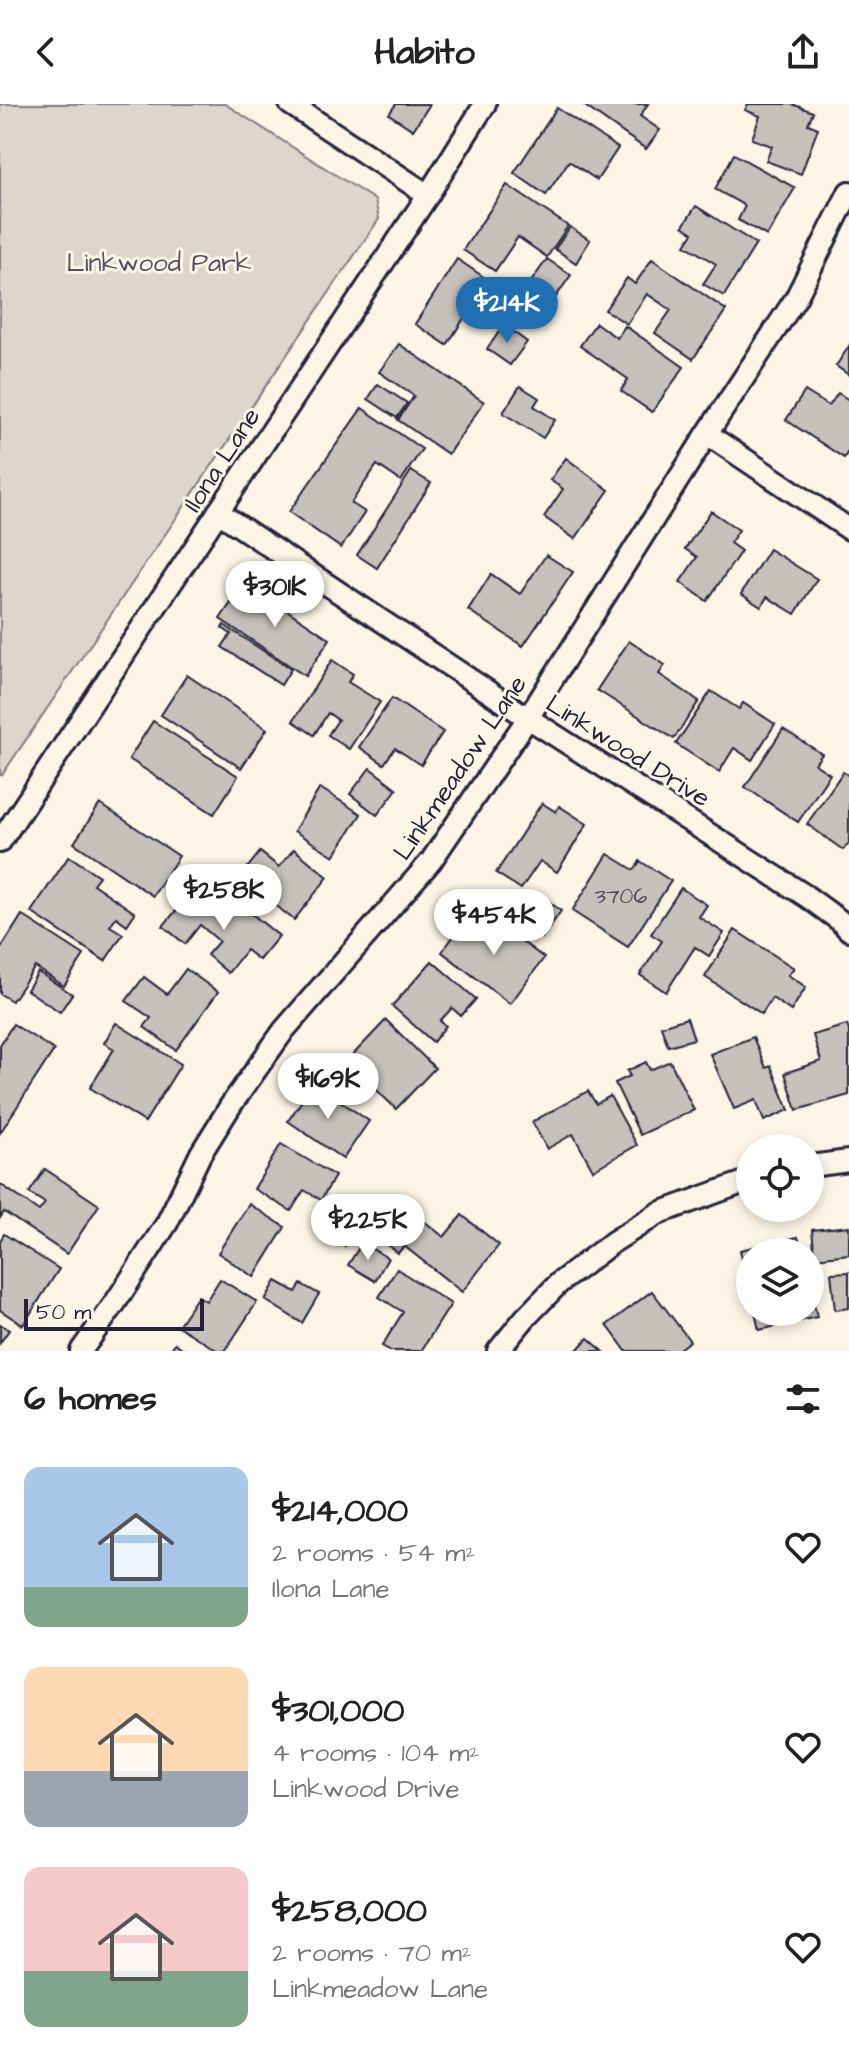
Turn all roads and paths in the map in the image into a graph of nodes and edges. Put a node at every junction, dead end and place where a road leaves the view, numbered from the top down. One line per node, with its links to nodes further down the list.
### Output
1 (290, 104): 4 (street)
2 (485, 104): 4 (street, Ilona Lane)
3 (849, 192): 5 (street, Linkmeadow Lane)
4 (428, 195): 6 (street, Ilona Lane)
5 (707, 434): 7 (street); 8 (street, Linkmeadow Lane)
6 (218, 512): 8 (street, Linkwood Drive); 9 (street, Ilona Lane)
7 (849, 529)
8 (528, 718): 10 (street, Linkwood Drive); 14 (street, Linkmeadow Lane)
9 (3, 831)
10 (849, 930)
11 (849, 1161): 12 (street)
12 (824, 1164)
13 (736, 1185): 15 (street)
14 (81, 1351)
15 (498, 1351)

